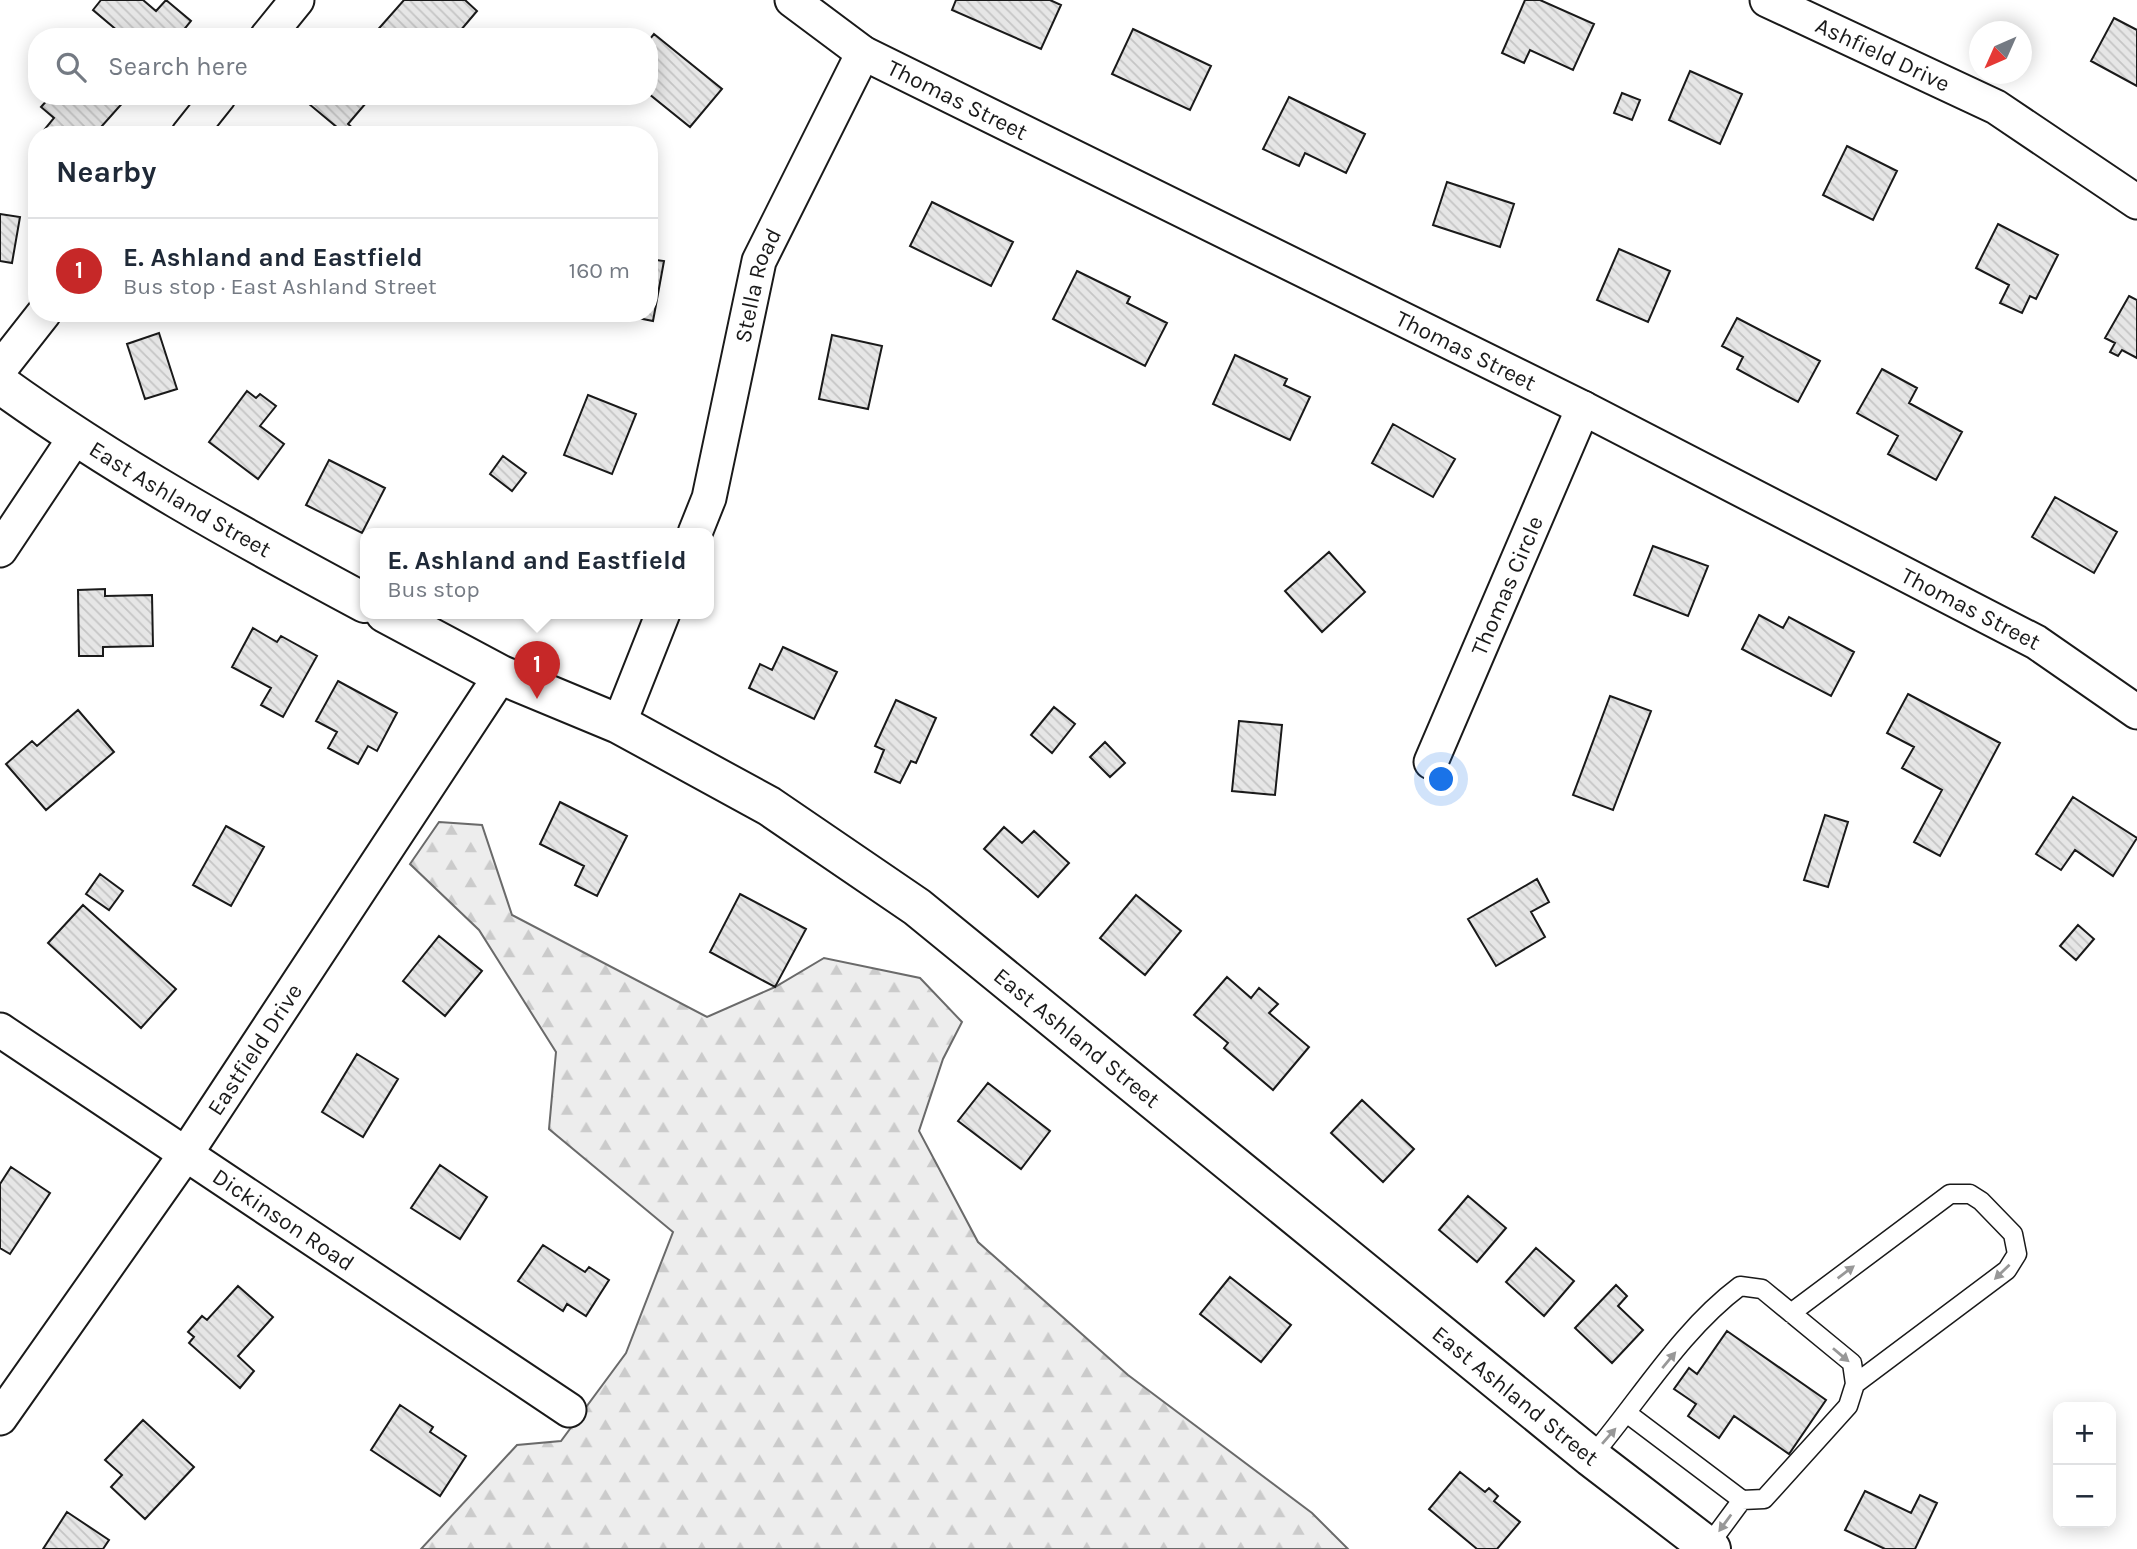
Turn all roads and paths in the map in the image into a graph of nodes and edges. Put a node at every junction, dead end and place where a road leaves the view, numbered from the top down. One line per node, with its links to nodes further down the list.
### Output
1 (297, 0): 4 (street)
2 (792, 0): 5 (street, Thomas Street)
3 (1767, 0): 8 (street, Ashfield Drive)
4 (274, 28)
5 (863, 53): 12 (street, Thomas Street); 14 (street, Stella Road)
6 (212, 105): 7 (street)
7 (195, 126)
8 (2137, 202)
9 (37, 322): 10 (street)
10 (0, 369)
11 (0, 384): 13 (main road, East Ashland Street)
12 (1583, 408): 20 (street, Thomas Street); 22 (street, Thomas Circle)
13 (76, 436): 15 (street); 16 (main road, East Ashland Street)
14 (697, 528)
15 (0, 550)
16 (360, 600)
17 (396, 619): 19 (main road, East Ashland Street)
18 (661, 619): 21 (street)
19 (502, 675): 21 (main road, East Ashland Street); 24 (street, Eastfield Drive)
20 (2137, 712)
21 (620, 724): 30 (main road, East Ashland Street)
22 (1431, 762)
23 (0, 1030): 24 (street, Dickinson Road)
24 (185, 1155): 27 (street, Dickinson Road); 29 (street, Eastfield Drive)
25 (1791, 1313): 26 (lane, one-way to 26); 26 (lane, one-way to 26); 28 (lane, one-way to 25)
26 (1855, 1384): 31 (lane)
27 (569, 1410)
28 (1628, 1414): 30 (lane, one-way to 28); 31 (lane)
29 (0, 1418)
30 (1591, 1457): 32 (main road, East Ashland Street)
31 (1742, 1500): 32 (lane, one-way to 32)
32 (1709, 1548)

